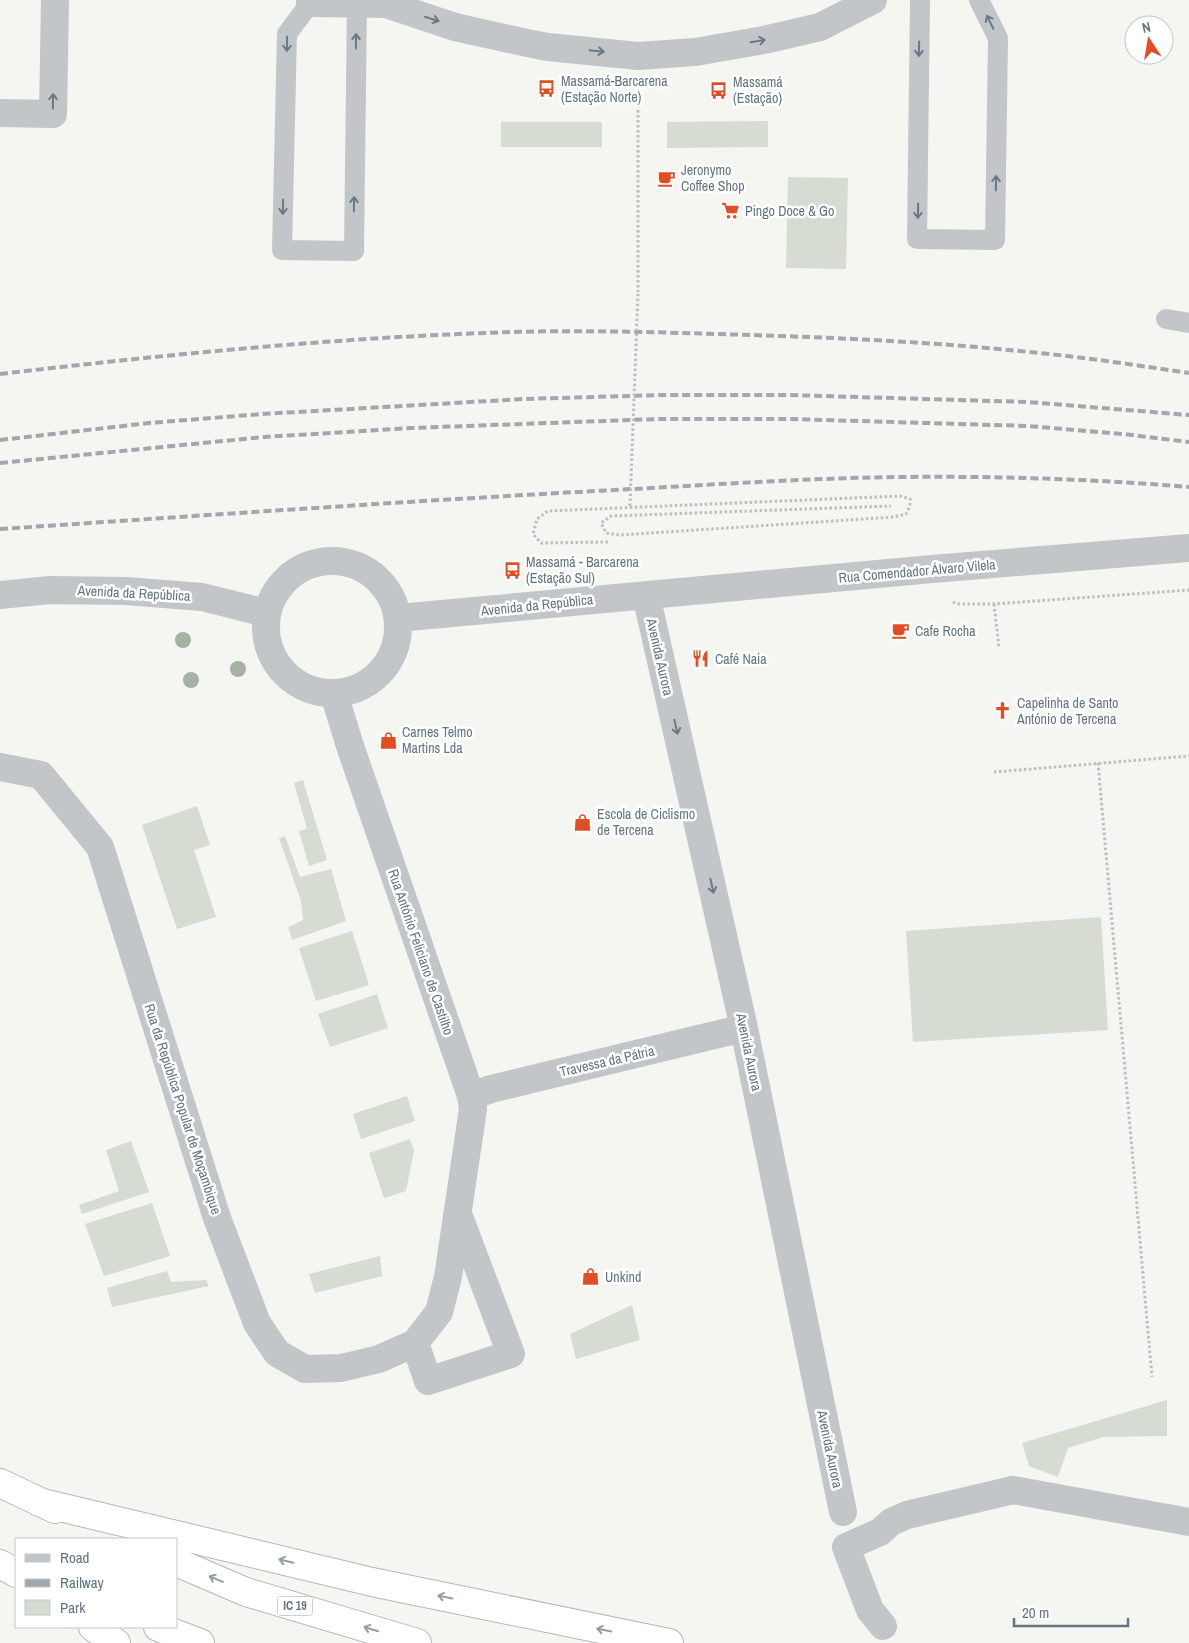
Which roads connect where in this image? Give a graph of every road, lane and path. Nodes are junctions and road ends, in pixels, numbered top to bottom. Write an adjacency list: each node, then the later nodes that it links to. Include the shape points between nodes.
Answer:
1 (55, 0): 9 (street, one-way to 1, via 53,114)
2 (873, 0): 6 (street, one-way to 2, via 455,27 527,43 638,56 695,52 820,27)
3 (920, 0): 4 (lane, one-way to 4, via 917,239 995,240 998,38)
4 (979, 0)
5 (310, 2): 7 (street); 7 (lane, one-way to 7, via 287,34 282,250 354,251)
6 (390, 2): 7 (street)
7 (357, 3)
8 (638, 95): 12 (path, bridge, via 638,292)
9 (0, 113)
10 (1166, 319): 11 (lane)
11 (1189, 323)
12 (630, 506): 13 (path, via 900,496 910,499 906,514 894,517 620,535 606,533 601,523 612,516); 14 (path, via 548,511 537,520 533,534 541,543)
13 (890, 506)
14 (608, 542)
15 (1189, 548): 16 (street, Rua Comendador Álvaro Vilela)
16 (932, 569): 19 (street, Rua Comendador Álvaro Vilela); 20 (path, via 938,590 947,599 957,604)
17 (1189, 590): 20 (path)
18 (0, 595): 21 (street, Avenida da República, via 50,590 202,597)
19 (646, 595): 22 (street, Avenida da República); 29 (street, Avenida Aurora, one-way to 29)
20 (994, 604): 23 (path)
21 (266, 613): 22 (street, via 273,594 287,578 304,566 324,561 345,562 364,569 392,598); 24 (street, via 265,633 270,653 281,670 295,683 314,691)
22 (398, 618): 24 (street, via 398,640 389,661 375,678 356,689)
23 (999, 648)
24 (334, 694): 30 (street, Rua António Feliciano de Castilho)
25 (1189, 756): 26 (path)
26 (1098, 763): 28 (path); 33 (path)
27 (0, 767): 32 (street, Rua da República Popular de Moçambique, via 41,775 100,847 217,1218 258,1323 277,1353 305,1369 342,1368 379,1359)
28 (994, 772)
29 (744, 1028): 30 (street, Travessa da Pátria); 36 (street, Avenida Aurora)
30 (471, 1096): 31 (street, Rua António Feliciano de Castilho, via 473,1108)
31 (458, 1214): 32 (street, Rua António Feliciano de Castilho, via 439,1312); 32 (street, via 511,1354 428,1381)
32 (415, 1343)
33 (1152, 1377)
34 (0, 1483): 35 (highway)
35 (39, 1502): 38 (highway); 46 (highway, one-way to 35, via 372,1582)
36 (843, 1512)
37 (1189, 1522): 40 (street, via 1013,1490 907,1515 891,1522 880,1532 846,1547 870,1610)
38 (123, 1538)
39 (178, 1563): 45 (highway, IC 19, one-way to 39, via 246,1592)
40 (883, 1626)
41 (94, 1628): 43 (highway)
42 (161, 1628): 44 (highway)
43 (116, 1643)
44 (200, 1643)
45 (417, 1643)
46 (669, 1643)

